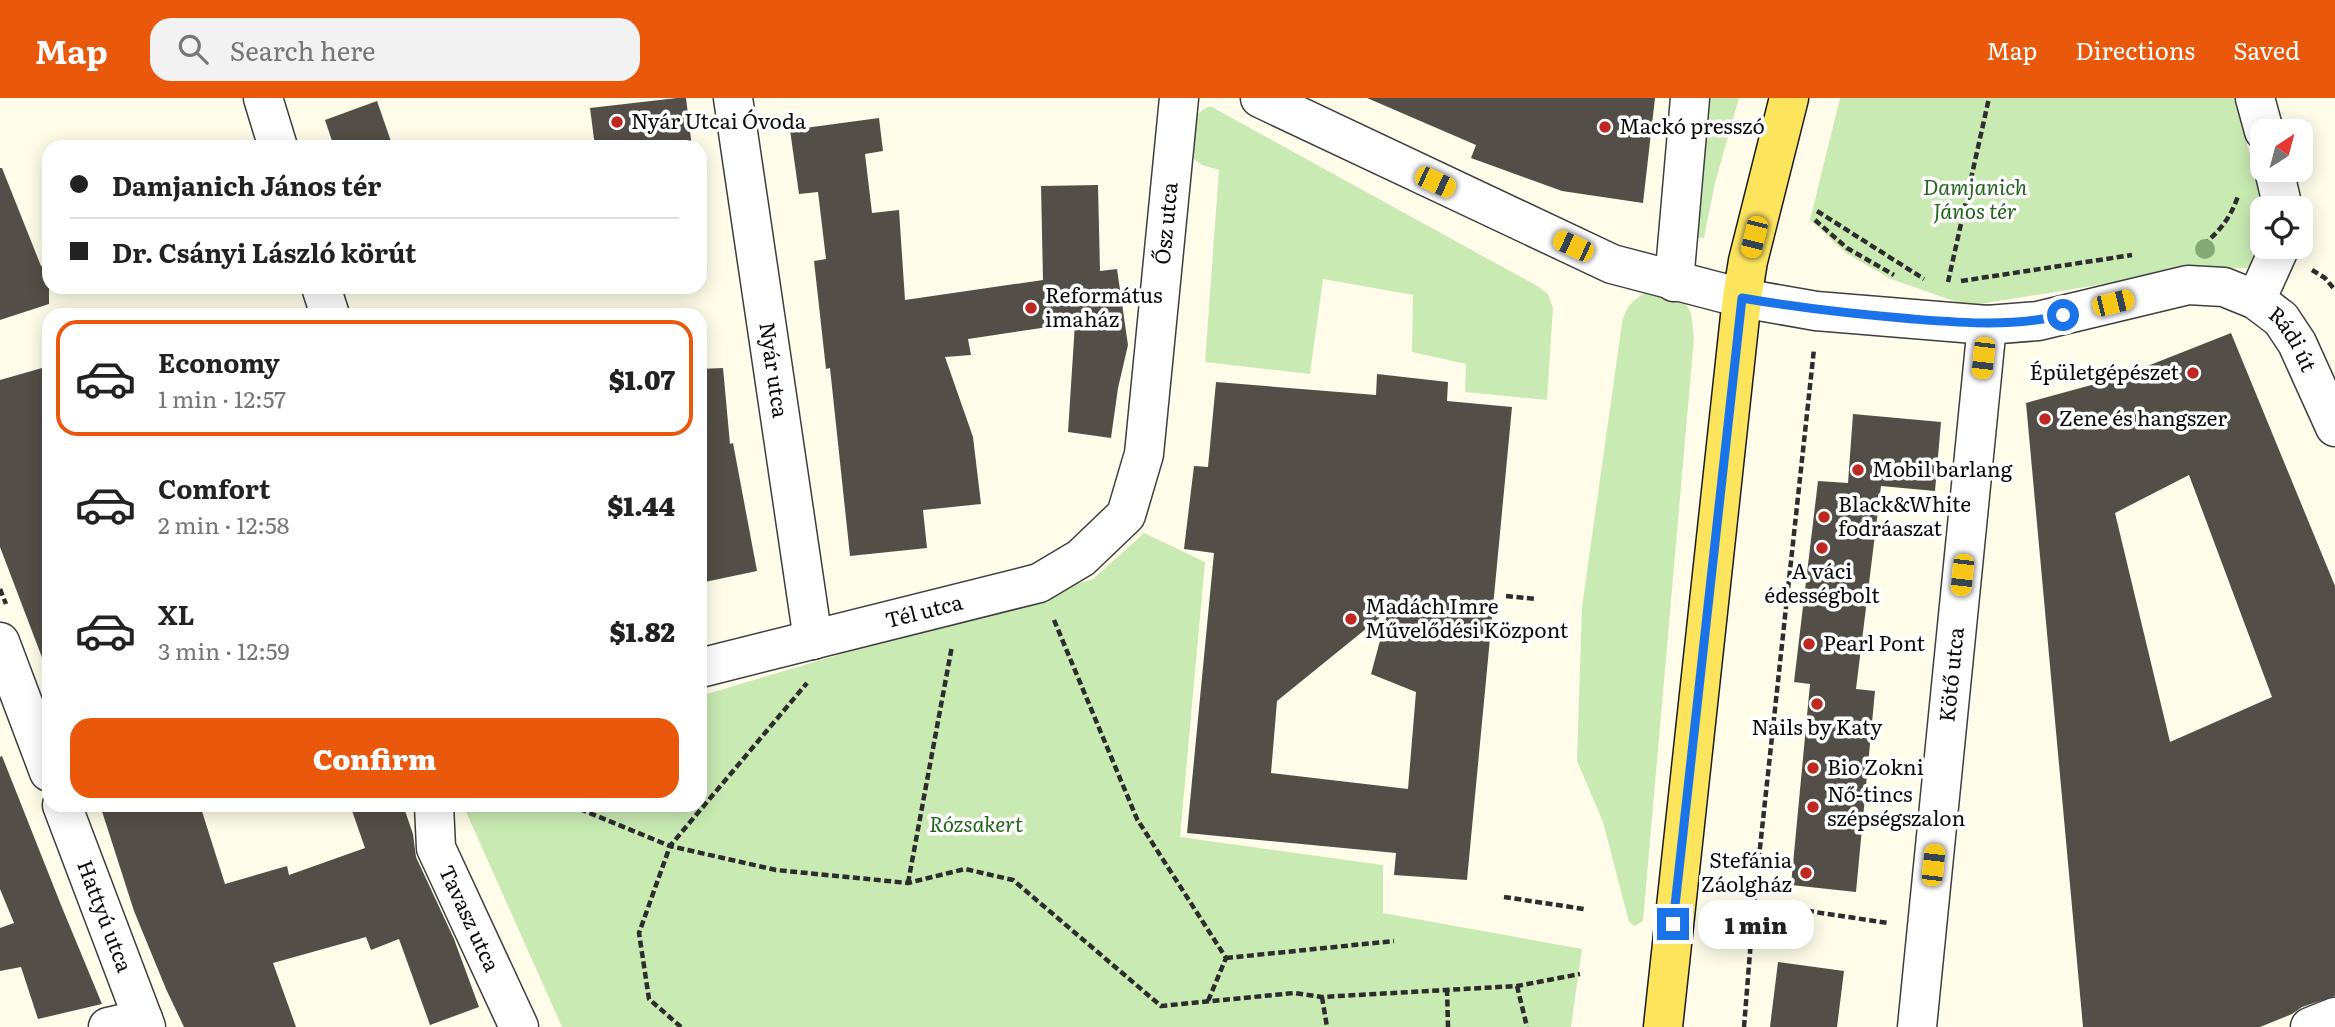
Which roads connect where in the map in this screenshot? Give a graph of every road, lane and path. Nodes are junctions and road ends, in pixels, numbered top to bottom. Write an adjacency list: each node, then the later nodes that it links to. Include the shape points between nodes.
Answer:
1 (263, 98): 10 (street)
2 (733, 98): 36 (street, Nyár utca)
3 (1179, 98): 31 (street, Ősz utca, via 1144,454)
4 (1260, 98): 22 (street, via 1612,264)
5 (1690, 98): 22 (street)
6 (1789, 98): 26 (main road)
7 (1989, 98): 23 (path)
8 (2255, 98): 9 (street)
9 (2261, 119)
10 (276, 140)
11 (2255, 182): 16 (path, via 2221,229 2204,245)
12 (2261, 182): 13 (street)
13 (2273, 196)
14 (1817, 211): 21 (path, via 1932,285)
15 (1815, 220): 20 (path, via 1847,248)
16 (2191, 247)
17 (2139, 254): 23 (path)
18 (2275, 259): 27 (street)
19 (2293, 259): 25 (path, via 2325,278)
20 (1900, 277)
21 (1911, 279)
22 (1674, 282): 26 (street)
23 (1947, 283): 24 (path)
24 (1940, 284)
25 (2335, 290)
26 (1742, 298): 28 (street); 65 (main road)
27 (2256, 300): 29 (street, via 2224,287 2188,285 2038,321); 30 (street, Rádi út, via 2281,319 2297,343)
28 (1816, 311): 29 (street); 48 (path)
29 (1987, 325): 50 (street, Kötő utca)
30 (2335, 427)
31 (1126, 515): 32 (street, Tél utca, via 1081,558)
32 (1039, 583): 35 (street, Tél utca); 52 (path, via 1137,819)
33 (1506, 596): 34 (path)
34 (1537, 599)
35 (959, 604): 36 (street, Tél utca); 46 (path)
36 (813, 640): 38 (street, Tél utca); 40 (path, via 807,684)
37 (0, 642): 39 (street)
38 (707, 666)
39 (42, 753)
40 (707, 802)
41 (64, 812): 59 (street, Hattyú utca)
42 (433, 812): 60 (street, Tavasz utca, via 436,848)
43 (587, 812): 45 (path)
44 (699, 812): 45 (path)
45 (670, 846): 46 (path, via 776,870); 61 (path, via 639,933 649,999)
46 (908, 883): 57 (path, via 965,869 1013,880 1161,1006)
47 (1504, 897): 49 (path)
48 (1754, 903): 50 (path); 66 (path)
49 (1584, 908)
50 (1927, 929): 67 (street, Kötő utca)
51 (1394, 941): 52 (path)
52 (1226, 958): 57 (path)
53 (1580, 975): 54 (path)
54 (1517, 986): 55 (path); 64 (path)
55 (1447, 989): 56 (path); 63 (path)
56 (1322, 998): 57 (path, via 1294,993); 62 (path)
57 (1208, 1001)
58 (2335, 1017): 68 (street)
59 (132, 1025)
60 (519, 1027)
61 (681, 1027)
62 (1327, 1027)
63 (1448, 1027)
64 (1527, 1027)
65 (1663, 1027)
66 (1744, 1027)
67 (1917, 1027)
68 (2310, 1027)

